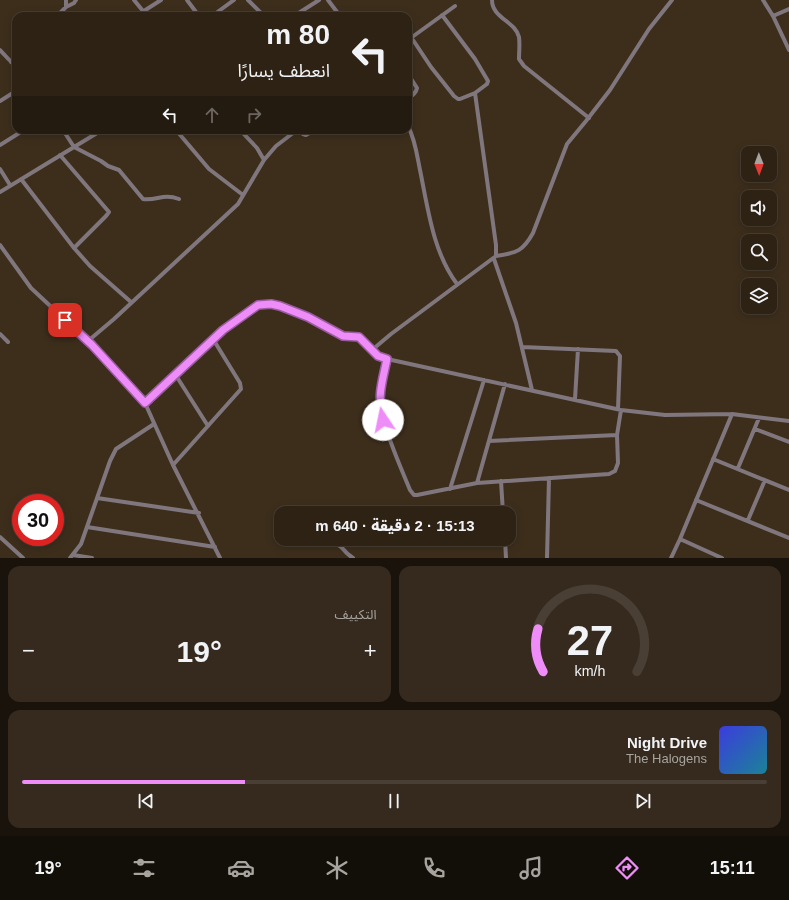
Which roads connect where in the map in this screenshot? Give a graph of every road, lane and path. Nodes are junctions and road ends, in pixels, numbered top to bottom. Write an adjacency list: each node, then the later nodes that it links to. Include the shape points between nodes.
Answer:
1 (66, 0): 14 (street)
2 (76, 0): 14 (street)
3 (134, 0): 17 (street)
4 (161, 0): 17 (street)
5 (187, 0): 18 (street)
6 (234, 0): 19 (street)
7 (248, 0): 20 (street)
8 (319, 0): 21 (street)
9 (328, 0): 22 (street)
10 (492, 0): 35 (street, via 495,11 515,29 519,37 520,62)
11 (672, 0): 35 (street, via 649,29)
12 (763, 0): 24 (street)
13 (455, 6): 23 (street)
14 (66, 7): 16 (street)
15 (789, 9): 24 (street)
16 (61, 12)
17 (143, 12)
18 (196, 12)
19 (218, 12)
20 (260, 12)
21 (300, 12)
22 (337, 12)
23 (442, 15): 25 (street); 31 (street, via 486,76 487,84)
24 (773, 16): 28 (street)
25 (412, 37)
26 (412, 41): 31 (street, via 454,96 460,99)
27 (0, 50): 29 (street)
28 (789, 50)
29 (11, 62)
30 (412, 80): 33 (street, via 417,88)
31 (476, 93): 55 (street, via 496,245)
32 (12, 94): 34 (street)
33 (412, 96)
34 (0, 101)
35 (589, 118): 55 (street, via 567,144 534,233 526,246 512,254)
36 (412, 133): 56 (street, via 434,233 442,258)
37 (18, 134): 43 (street)
38 (66, 134): 44 (street)
39 (95, 134): 44 (street)
40 (179, 134): 51 (street, via 209,169)
41 (244, 134): 46 (street)
42 (293, 134): 46 (street, via 276,146)
43 (0, 145)
44 (74, 147): 45 (street); 52 (street, via 119,170 143,200 166,196)
45 (60, 155): 48 (street); 54 (street, via 109,212)
46 (264, 160): 51 (street)
47 (0, 169): 49 (street)
48 (21, 179): 49 (street); 54 (street)
49 (10, 185): 50 (street)
50 (0, 192)
51 (243, 195): 57 (street, via 238,204)
52 (178, 199)
53 (0, 245): 60 (street, via 31,288)
54 (74, 248): 57 (street, via 90,266)
55 (495, 258): 56 (street); 62 (street)
56 (457, 284): 64 (street)
57 (131, 302): 60 (street)
58 (0, 334): 61 (street)
59 (213, 339): 64 (street, via 252,308 271,304 292,310 343,336 359,337); 66 (street); 77 (street, via 240,383 241,389)
60 (88, 341): 71 (street)
61 (8, 342)
62 (522, 347): 63 (street); 69 (street)
63 (578, 349): 70 (street); 72 (street, via 616,351 619,354)
64 (372, 350): 65 (street, via 378,356)
65 (387, 359): 67 (street); 89 (street, via 380,406 410,490 417,496)
66 (175, 374): 71 (street); 77 (street)
67 (484, 380): 68 (street); 89 (street)
68 (505, 384): 69 (street); 80 (street)
69 (532, 390): 70 (street)
70 (575, 399): 72 (street)
71 (145, 403): 76 (street)
72 (619, 409): 73 (street, via 665,414); 79 (street)
73 (732, 414): 74 (street); 82 (street)
74 (759, 418): 75 (street); 78 (street)
75 (789, 421)
76 (154, 424): 83 (street); 91 (street, via 116,449)
77 (208, 426): 83 (street)
78 (755, 429): 81 (street); 84 (street)
79 (617, 435): 80 (street); 85 (street, via 618,463 615,471 609,474)
80 (489, 441): 88 (street)
81 (789, 442)
82 (713, 460): 84 (street); 92 (street)
83 (173, 465): 94 (street)
84 (738, 468): 86 (street)
85 (549, 478): 87 (street); 109 (street)
86 (765, 480): 90 (street); 95 (street)
87 (501, 481): 88 (street); 93 (street)
88 (478, 483): 89 (street)
89 (450, 489)
90 (789, 490)
91 (97, 498): 94 (street); 96 (street)
92 (696, 500): 95 (street); 99 (street)
93 (503, 506)
94 (199, 513): 102 (street)
95 (748, 520): 98 (street)
96 (87, 527): 102 (street); 103 (street, via 81,544)
97 (0, 537): 104 (street)
98 (789, 538)
99 (680, 539): 110 (street); 111 (street)
100 (341, 546): 107 (street)
101 (505, 546): 108 (street)
102 (215, 547): 106 (street)
103 (72, 556): 105 (street)
104 (23, 558)
105 (92, 558)
106 (220, 558)
107 (353, 558)
108 (506, 558)
109 (547, 558)
110 (671, 558)
111 (722, 558)

